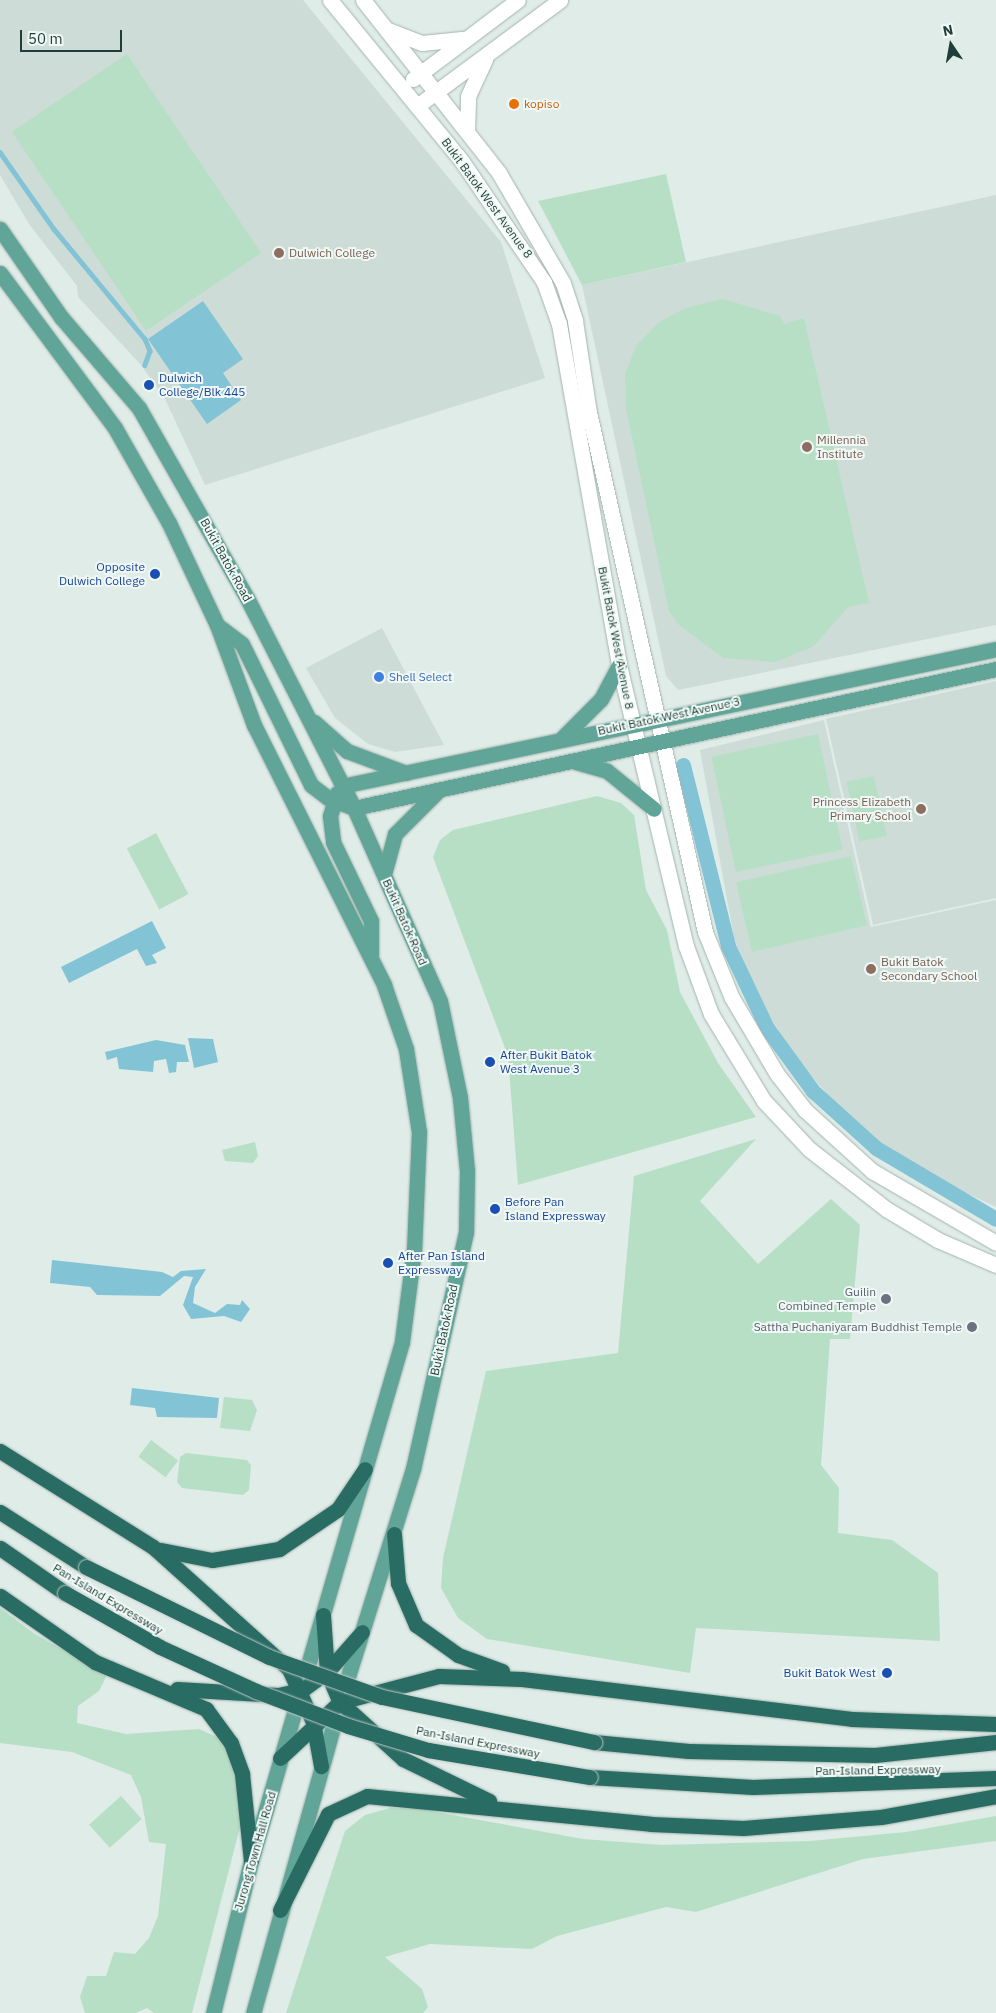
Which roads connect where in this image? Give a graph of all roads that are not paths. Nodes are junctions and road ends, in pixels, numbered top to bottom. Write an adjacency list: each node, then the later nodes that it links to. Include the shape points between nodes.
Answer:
1 (330, 0): 9 (street, Bukit Batok West Avenue 8)
2 (363, 0): 5 (street, Bukit Batok West Avenue 8)
3 (518, 0): 6 (street)
4 (560, 0): 7 (street)
5 (385, 29): 6 (street, via 412,41 435,44); 8 (street, Bukit Batok West Avenue 8)
6 (473, 34): 8 (street)
7 (500, 44): 10 (street); 12 (street, via 472,82)
8 (420, 74): 9 (street); 10 (street, Bukit Batok West Avenue 8)
9 (403, 87): 11 (street, Bukit Batok West Avenue 8)
10 (436, 92): 11 (street); 12 (street, Bukit Batok West Avenue 8)
11 (417, 106): 17 (street, Bukit Batok West Avenue 8, via 502,215 544,282 559,324)
12 (468, 131): 20 (street, Bukit Batok West Avenue 8, via 499,173 544,248 563,283 576,321 589,412)
13 (0, 229): 19 (main road, Bukit Batok Road, via 61,317 139,408 247,598)
14 (0, 273): 15 (main road, via 115,428 169,523)
15 (217, 624): 29 (main road, via 242,644 311,785); 33 (main road, via 254,725)
16 (996, 650): 20 (main road, Bukit Batok West Avenue 3)
17 (619, 665): 21 (street, Bukit Batok West Avenue 8); 22 (main road, via 601,699)
18 (996, 669): 23 (main road, Bukit Batok West Avenue 3)
19 (306, 714): 26 (main road, via 348,751); 27 (main road, Bukit Batok Road)
20 (656, 718): 21 (main road, Bukit Batok West Avenue 3); 23 (street, Bukit Batok West Avenue 8)
21 (634, 723): 22 (main road, Bukit Batok West Avenue 3); 24 (street, Bukit Batok West Avenue 8)
22 (562, 738): 26 (main road, Bukit Batok West Avenue 3)
23 (662, 742): 24 (main road, Bukit Batok West Avenue 3); 34 (street, Bukit Batok West Avenue 8, via 705,932 732,998 777,1074 805,1110 872,1171)
24 (640, 747): 25 (main road, Bukit Batok West Avenue 3); 31 (street, Bukit Batok West Avenue 8)
25 (575, 761): 28 (main road, Bukit Batok West Avenue 3); 31 (main road, via 607,771)
26 (406, 774): 27 (main road, Bukit Batok West Avenue 3)
27 (342, 786): 29 (main road); 30 (main road, Bukit Batok Road)
28 (444, 788): 30 (main road, Bukit Batok West Avenue 3); 32 (main road, via 426,799 395,834)
29 (333, 801): 30 (main road); 33 (main road, via 333,842 371,921)
30 (354, 808): 32 (main road, Bukit Batok Road)
31 (654, 810): 35 (street, Bukit Batok West Avenue 8, via 696,982 728,1042 764,1101 809,1149)
32 (384, 874): 41 (main road, Bukit Batok Road, via 440,1001 460,1098 468,1171 466,1232 413,1469)
33 (371, 954): 39 (main road, via 406,1049 419,1132 419,1181 402,1342)
34 (901, 1189): 35 (street); 36 (street, Bukit Batok West Avenue 8)
35 (886, 1209): 37 (street, Bukit Batok West Avenue 8, via 938,1240)
36 (996, 1243)
37 (996, 1265)
38 (0, 1451): 42 (highway)
39 (365, 1469): 42 (highway, via 338,1509 279,1550 212,1560); 45 (main road)
40 (0, 1512): 54 (highway, Pan-Island Expressway, bridge, via 86,1567 269,1657 382,1697 594,1742 689,1751 875,1755)
41 (394, 1534): 46 (main road, Bukit Batok Road); 48 (highway, via 398,1583 416,1625 458,1655)
42 (153, 1547): 50 (highway, via 289,1669)
43 (0, 1548): 57 (highway, Pan-Island Expressway, bridge, via 65,1593 160,1647 256,1692 348,1726 428,1750 590,1777 753,1787)
44 (0, 1596): 49 (highway, via 95,1662)
45 (323, 1615): 47 (highway); 50 (main road)
46 (362, 1632): 47 (highway); 51 (main road, Bukit Batok Road)
47 (327, 1672): 50 (highway); 51 (highway)
48 (522, 1678): 51 (highway, via 439,1676); 53 (highway, via 852,1720)
49 (158, 1687): 50 (highway, via 278,1695); 60 (highway, via 206,1709 231,1743 242,1774)
50 (302, 1690): 52 (highway); 55 (main road, Jurong Town Hall Road)
51 (340, 1702): 52 (highway); 56 (main road); 59 (highway, via 384,1745 419,1770)
52 (313, 1722): 55 (highway); 56 (highway)
53 (996, 1724)
54 (996, 1742)
55 (280, 1758): 60 (main road, Jurong Town Hall Road)
56 (321, 1766): 61 (main road)
57 (996, 1778)
58 (996, 1796): 59 (highway, via 880,1817 743,1828 651,1824)
59 (509, 1809): 61 (highway, via 404,1796 351,1800 328,1814 316,1831)
60 (251, 1861): 62 (main road, Jurong Town Hall Road)
61 (280, 1910): 63 (main road)
62 (213, 2013)
63 (252, 2013)

